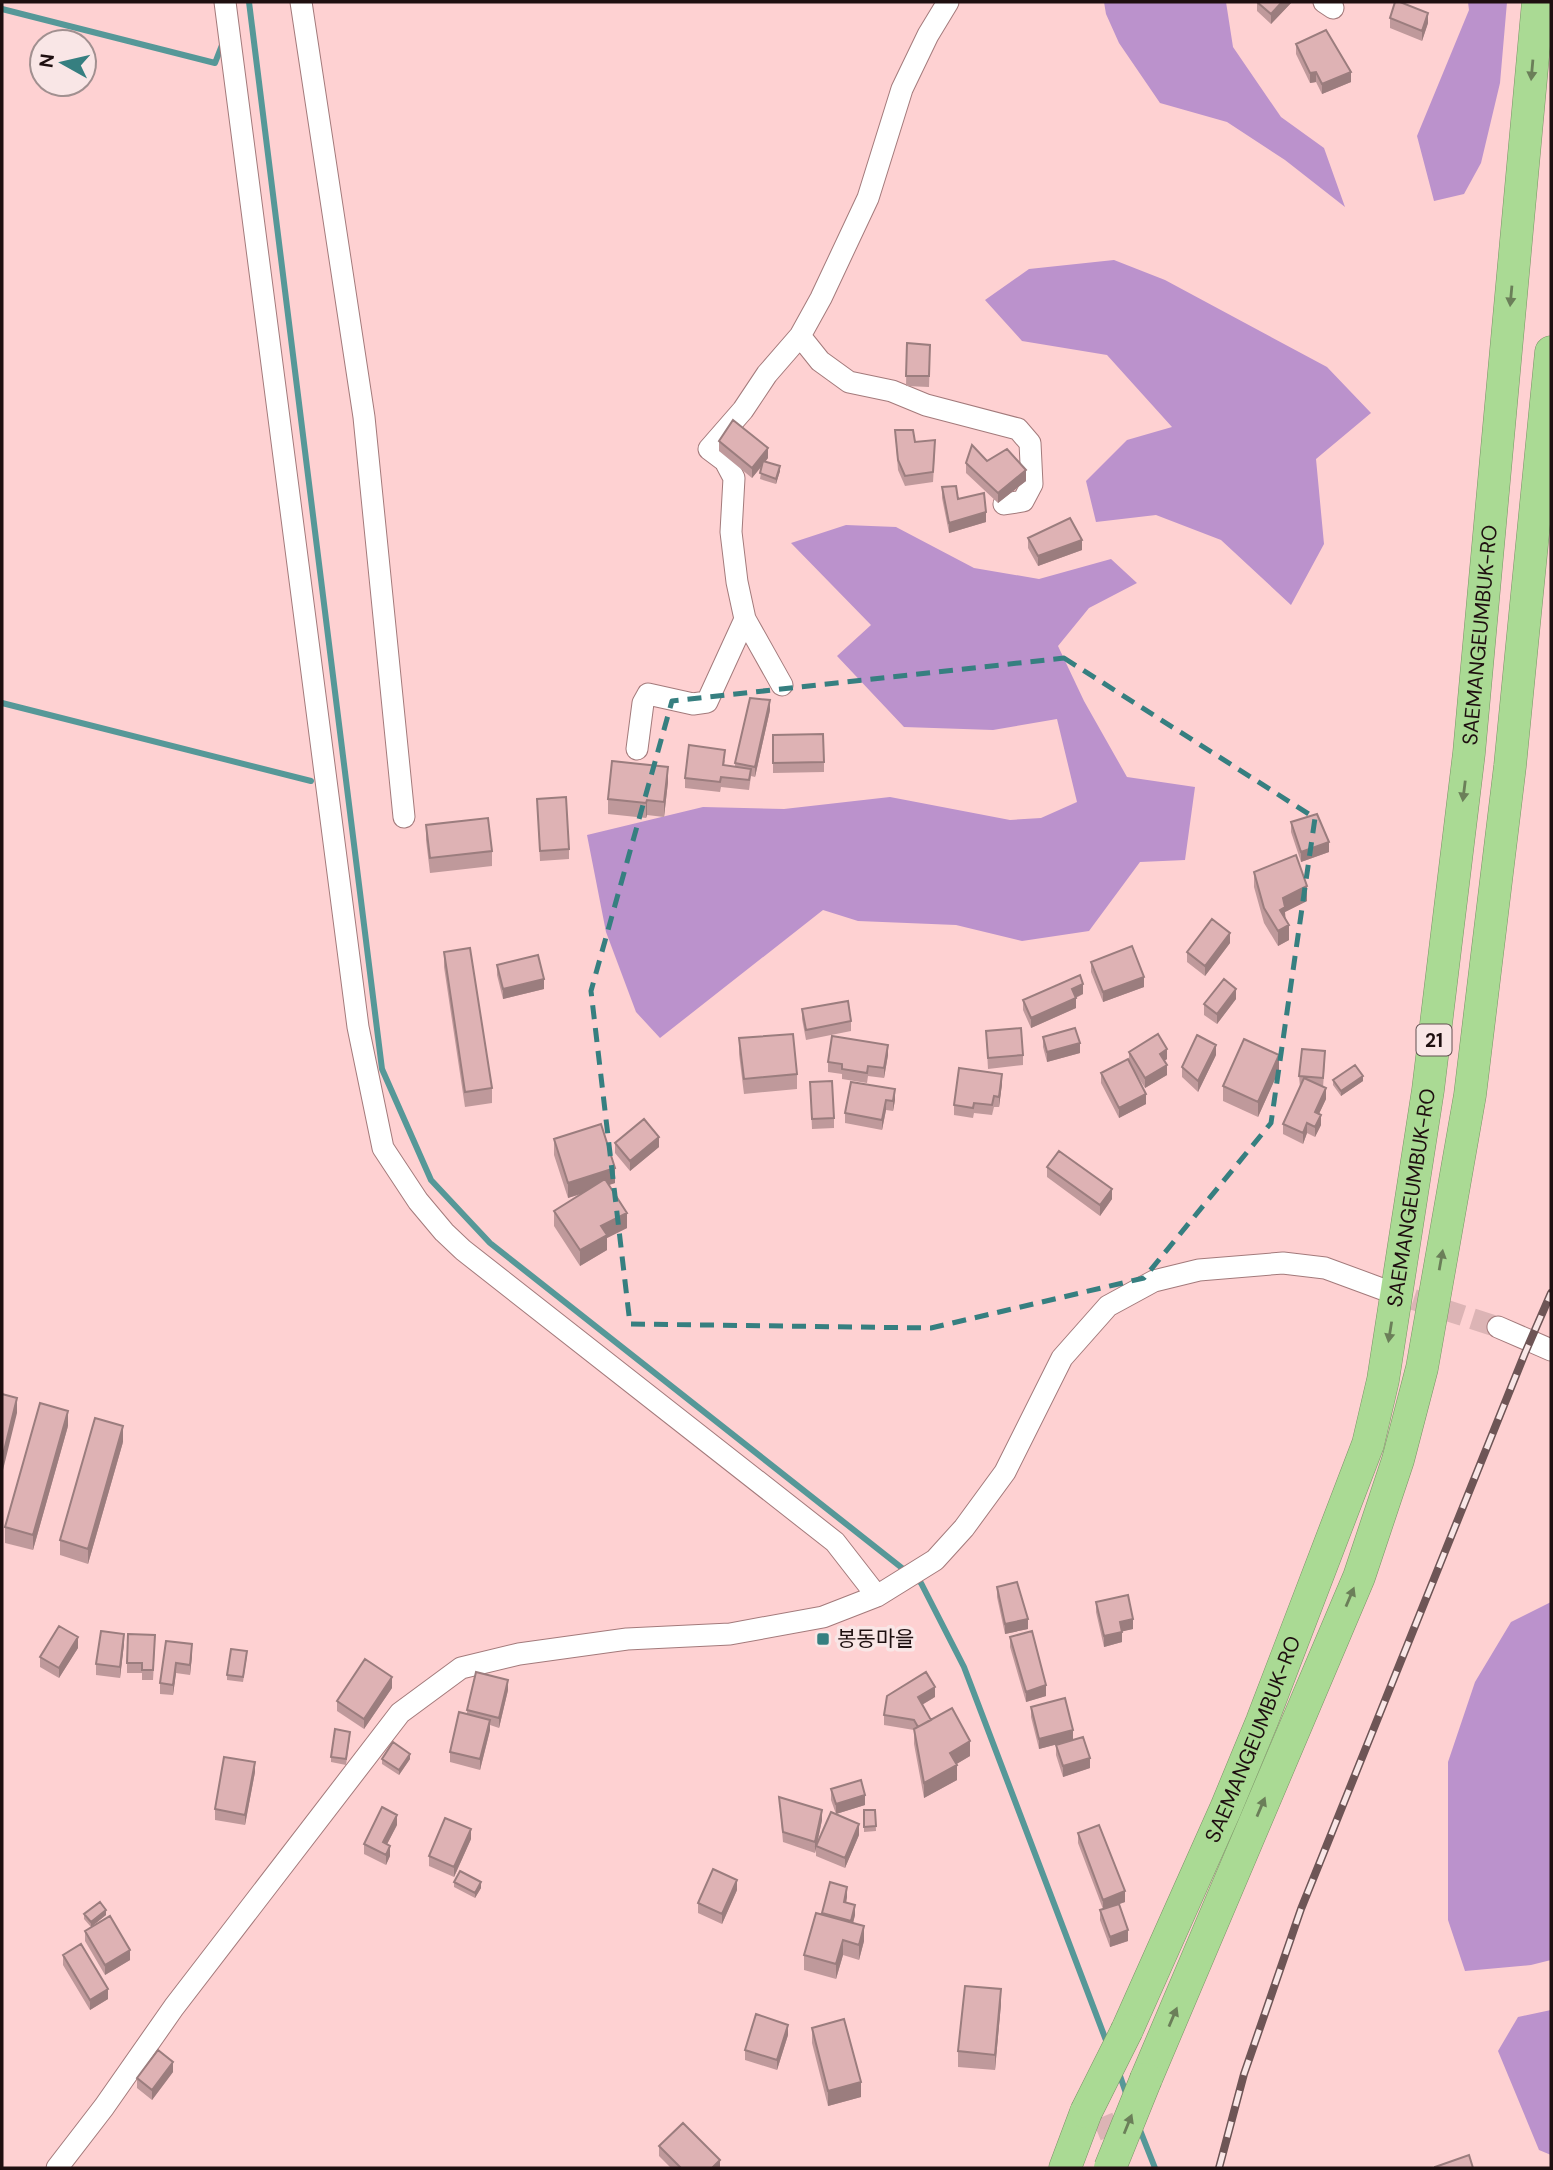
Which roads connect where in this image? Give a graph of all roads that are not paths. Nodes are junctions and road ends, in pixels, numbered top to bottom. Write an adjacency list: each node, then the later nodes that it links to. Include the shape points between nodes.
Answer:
1 (225, 2): 15 (street, via 358,1027 383,1147 418,1201 463,1250 835,1542)
2 (301, 2): 11 (street, via 364,417)
3 (948, 2): 5 (street, via 902,89 868,198)
4 (1538, 2): 17 (highway, SAEMANGEUMBUK-RO / 21, one-way to 17, bridge, via 1469,753 1428,1090 1383,1380 1368,1444 1262,1721)
5 (800, 336): 7 (street, via 820,361 849,382 1018,429 1030,443 1032,484 1023,501); 8 (street, via 709,449 725,461 734,478 731,532)
6 (1551, 352): 18 (highway, SAEMANGEUMBUK-RO / 21, one-way to 6, bridge, via 1359,1577 1398,1460 1422,1368 1470,1096 1510,766)
7 (1004, 504)
8 (745, 619): 9 (street); 10 (street, via 708,702 693,704 648,694)
9 (782, 685)
10 (637, 750)
11 (404, 817)
12 (1382, 1289): 15 (street, via 1325,1268 1283,1263 1199,1270 1154,1280 1108,1306 1062,1358 1005,1472 964,1528 935,1560)
13 (1498, 1327): 14 (street)
14 (1551, 1350)
15 (877, 1596): 16 (street, via 822,1617 730,1634 627,1639 519,1654 461,1668 400,1713)
16 (57, 2168)
17 (1065, 2168)
18 (1110, 2168)

